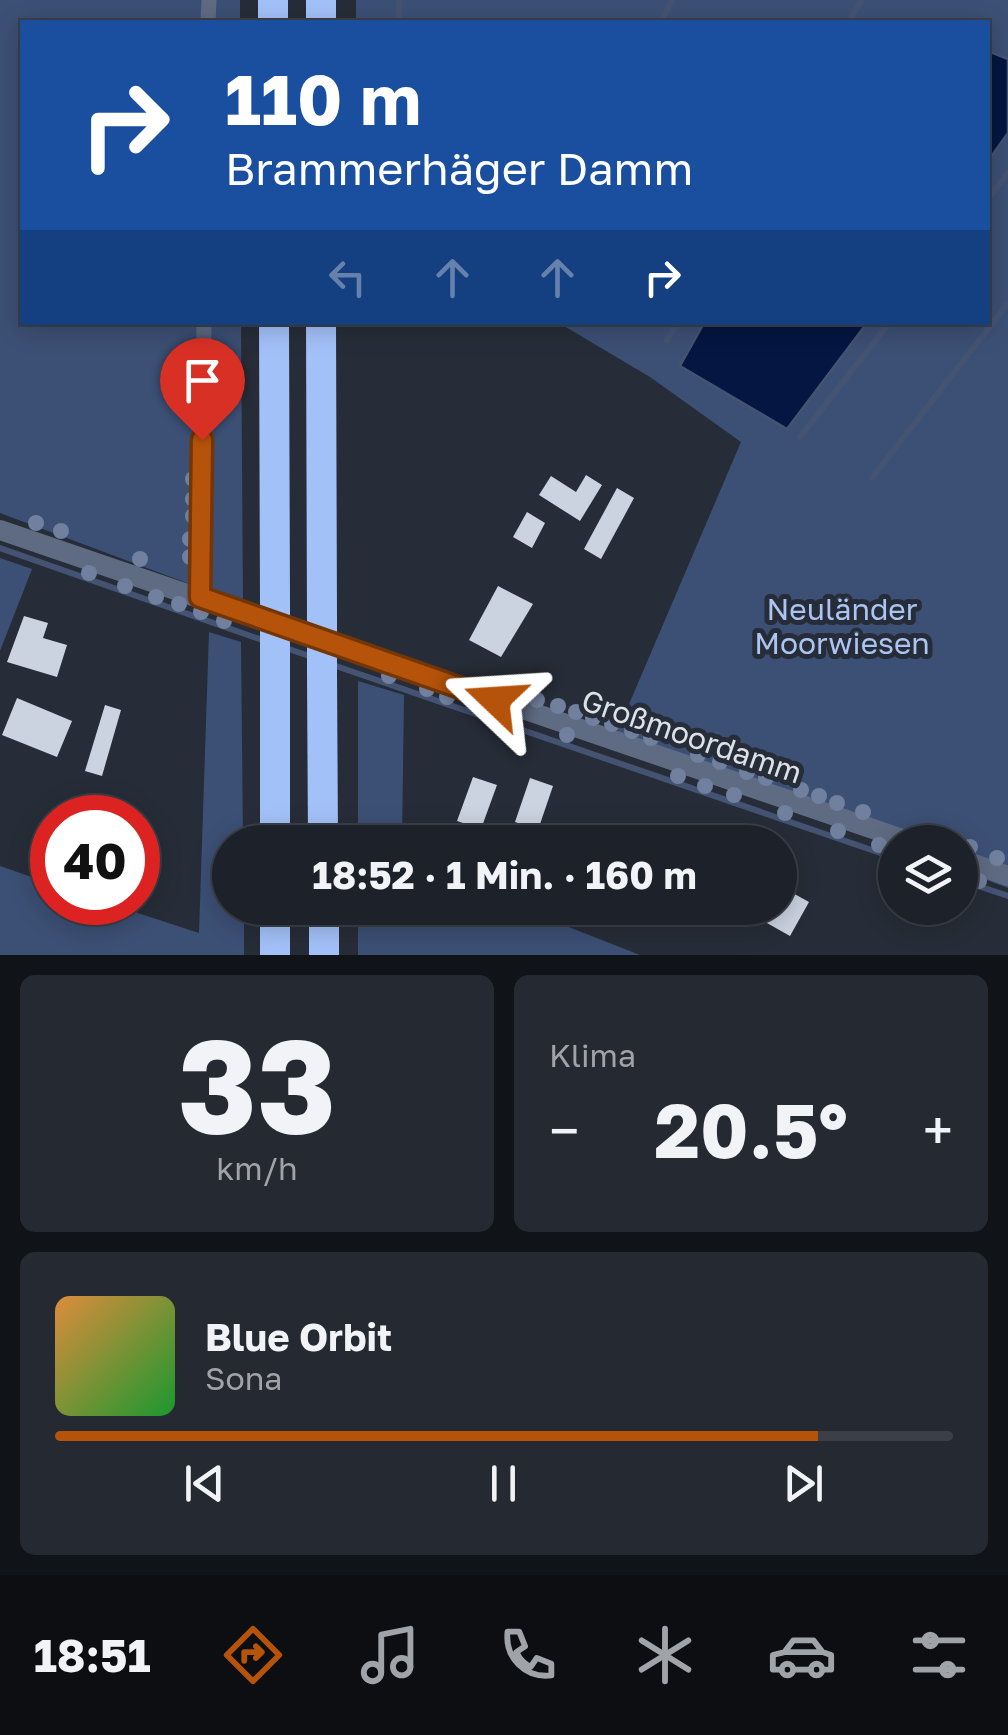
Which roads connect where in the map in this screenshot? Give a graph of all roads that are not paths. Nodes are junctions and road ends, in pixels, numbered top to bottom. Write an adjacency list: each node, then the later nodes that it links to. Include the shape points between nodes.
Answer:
1 (204, 325): 5 (street)
2 (274, 325): 6 (highway, bridge)
3 (321, 325): 7 (highway, bridge)
4 (0, 530): 5 (street, Großmoordamm)
5 (200, 597): 8 (street, Großmoordamm)
6 (275, 825)
7 (323, 825)
8 (878, 831)
9 (978, 865): 10 (street)
10 (1008, 876)
11 (275, 925): 13 (highway)
12 (324, 925): 14 (highway)
13 (275, 955)
14 (324, 955)

